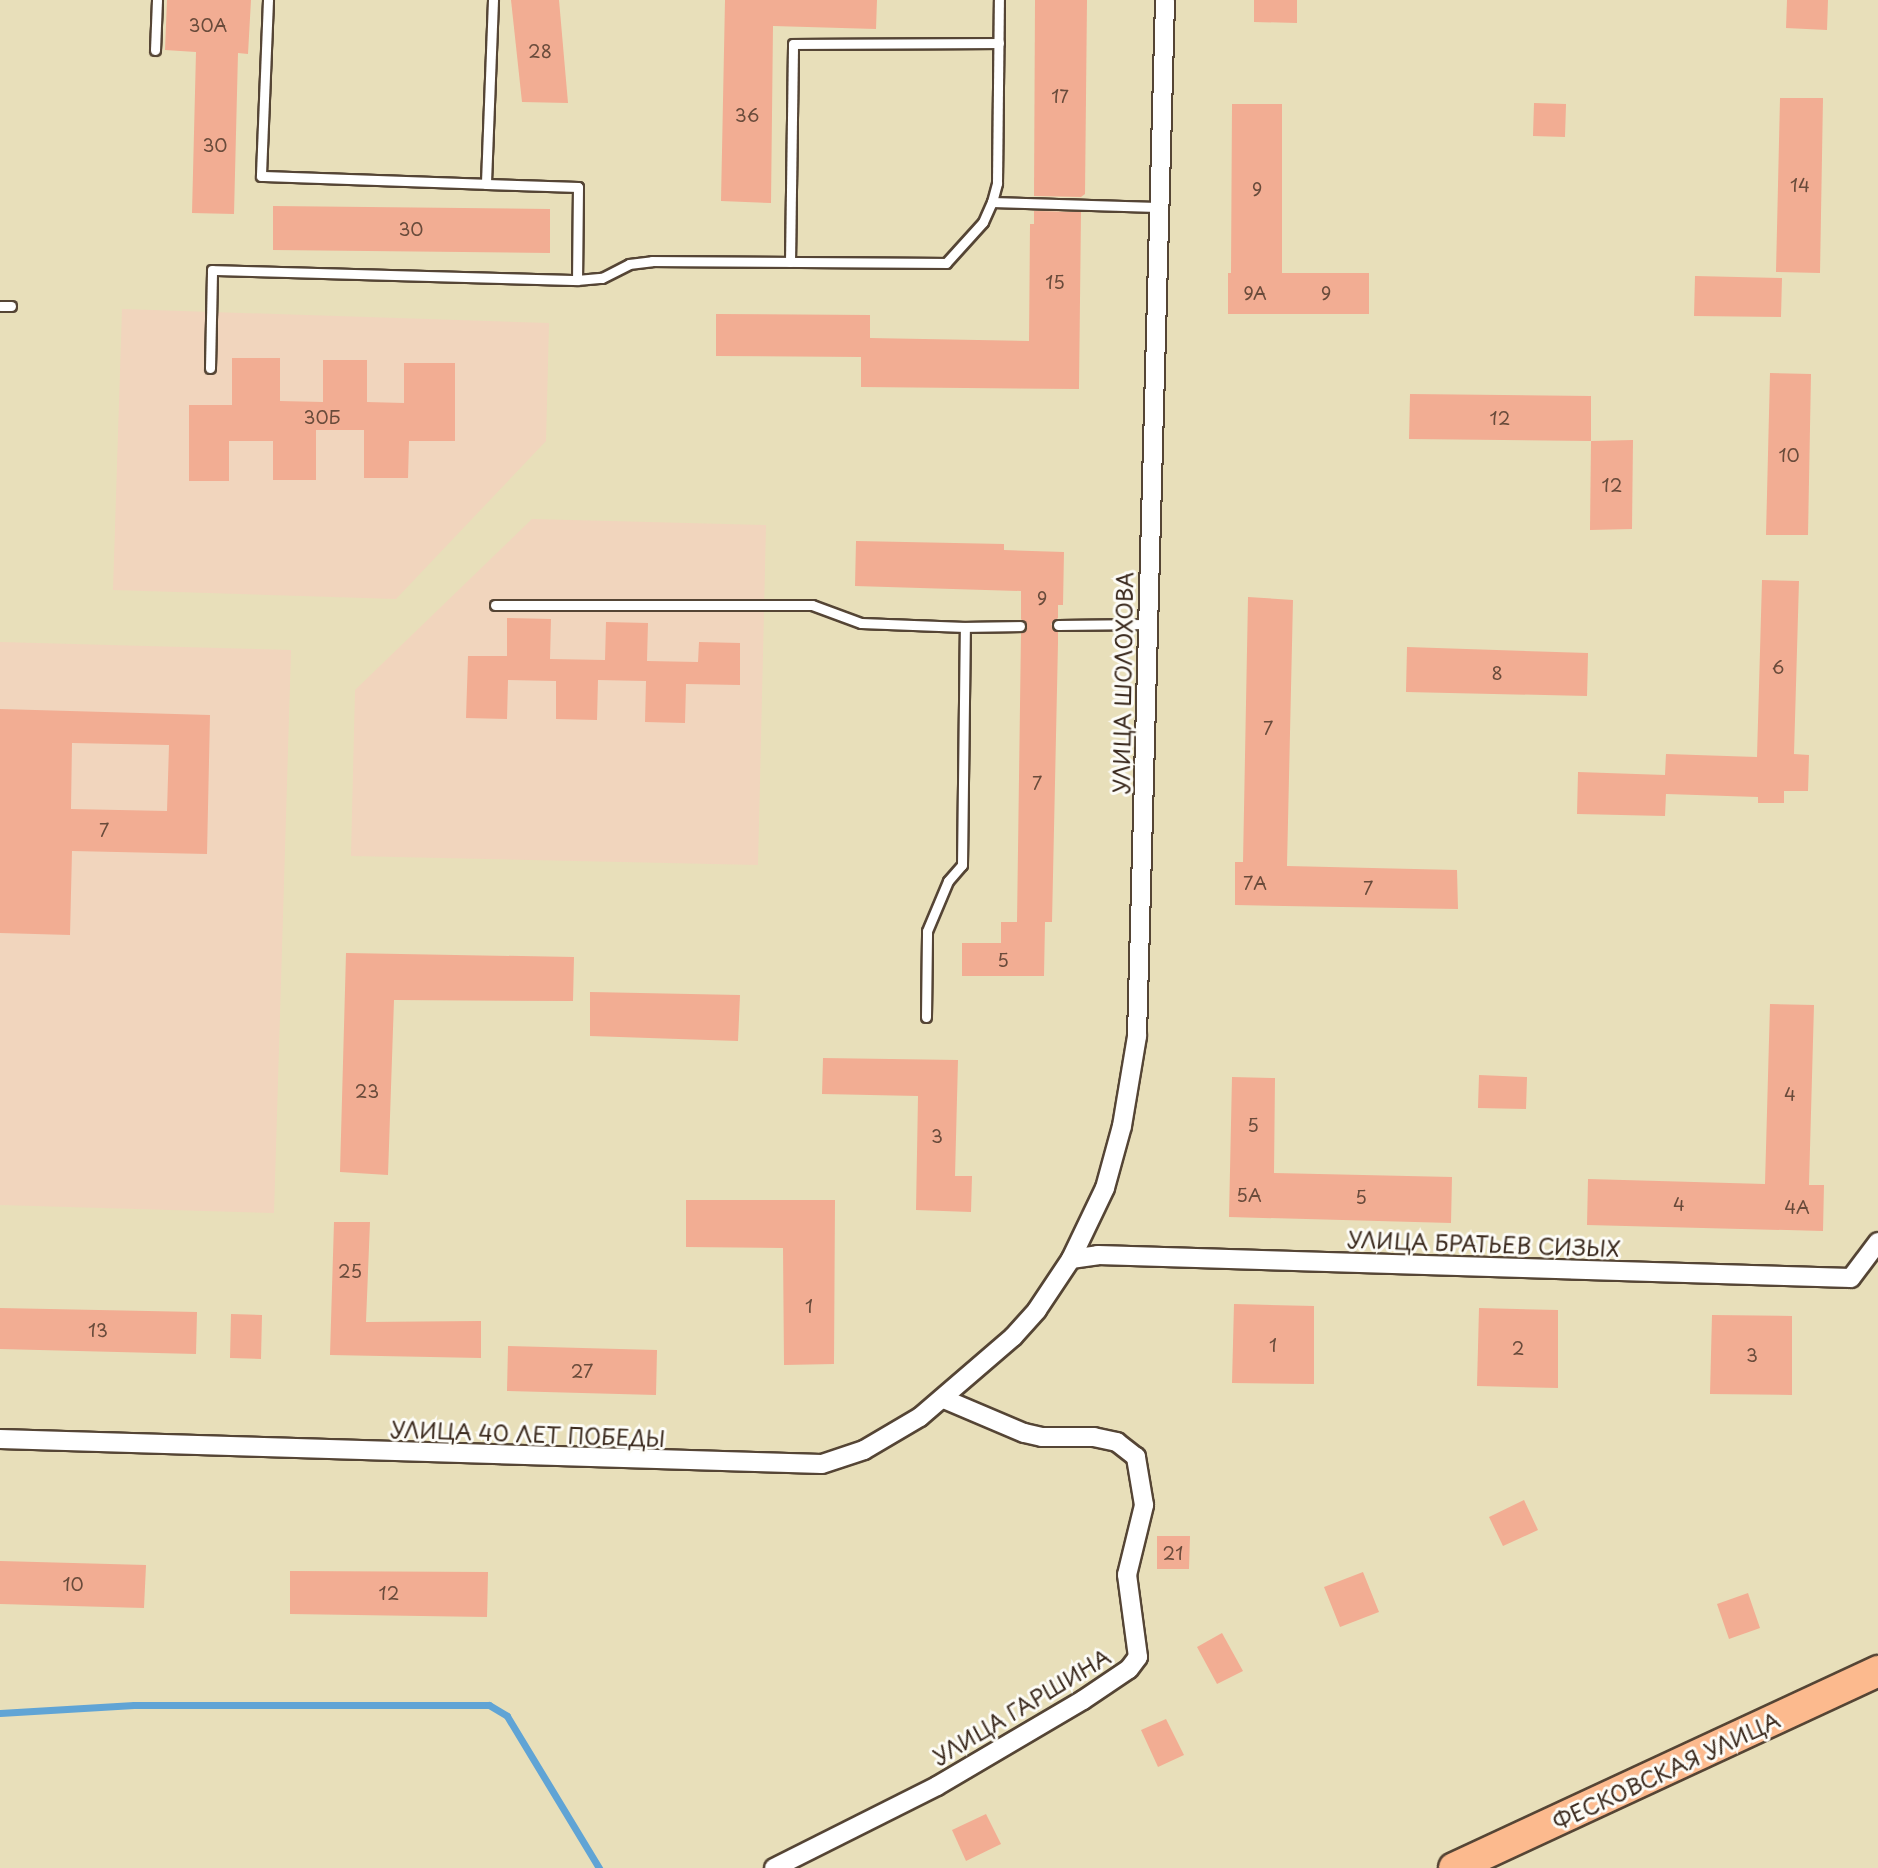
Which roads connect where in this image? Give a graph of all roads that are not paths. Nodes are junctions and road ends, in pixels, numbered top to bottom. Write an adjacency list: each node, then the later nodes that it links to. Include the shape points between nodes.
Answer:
1 (157, 0): 7 (lane)
2 (268, 0): 8 (lane, via 261,176)
3 (493, 0): 8 (lane)
4 (999, 0): 6 (lane)
5 (1165, 0): 10 (street, УЛИЦА ШОЛОХОВА)
6 (999, 43): 9 (lane, via 997,183); 11 (lane, via 793,44)
7 (155, 50)
8 (486, 184): 12 (lane, via 578,187)
9 (992, 202): 10 (lane); 11 (lane, via 983,222 946,263)
10 (1157, 207): 15 (street, УЛИЦА ШОЛОХОВА)
11 (790, 262): 12 (lane, via 641,262 602,278)
12 (577, 280): 13 (lane, via 212,270)
13 (210, 368)
14 (495, 605): 18 (lane, via 812,605 861,623)
15 (1147, 624): 16 (lane); 21 (street, УЛИЦА ШОЛОХОВА, via 1133,1065 1114,1161)
16 (1058, 625)
17 (1020, 626): 18 (lane)
18 (965, 627): 19 (lane, via 962,865 948,881 927,931)
19 (926, 1017)
20 (1878, 1242): 21 (street, УЛИЦА БРАТЬЕВ СИЗЫХ, via 1851,1278 1112,1255)
21 (1071, 1259): 22 (street, УЛИЦА ШОЛОХОВА)
22 (1013, 1337): 23 (street, УЛИЦА 40 ЛЕТ ПОБЕДЫ)
23 (944, 1399): 24 (street, УЛИЦА 40 ЛЕТ ПОБЕДЫ, via 864,1450 809,1465); 26 (street, УЛИЦА ГАРШИНА, via 1024,1433 1094,1437 1117,1442 1136,1457 1144,1505 1127,1575 1138,1657 1083,1700 937,1786)
24 (0, 1439)
25 (1878, 1671): 27 (main road, ФЕСКОВСКАЯ УЛИЦА)
26 (774, 1868)
27 (1454, 1868)

